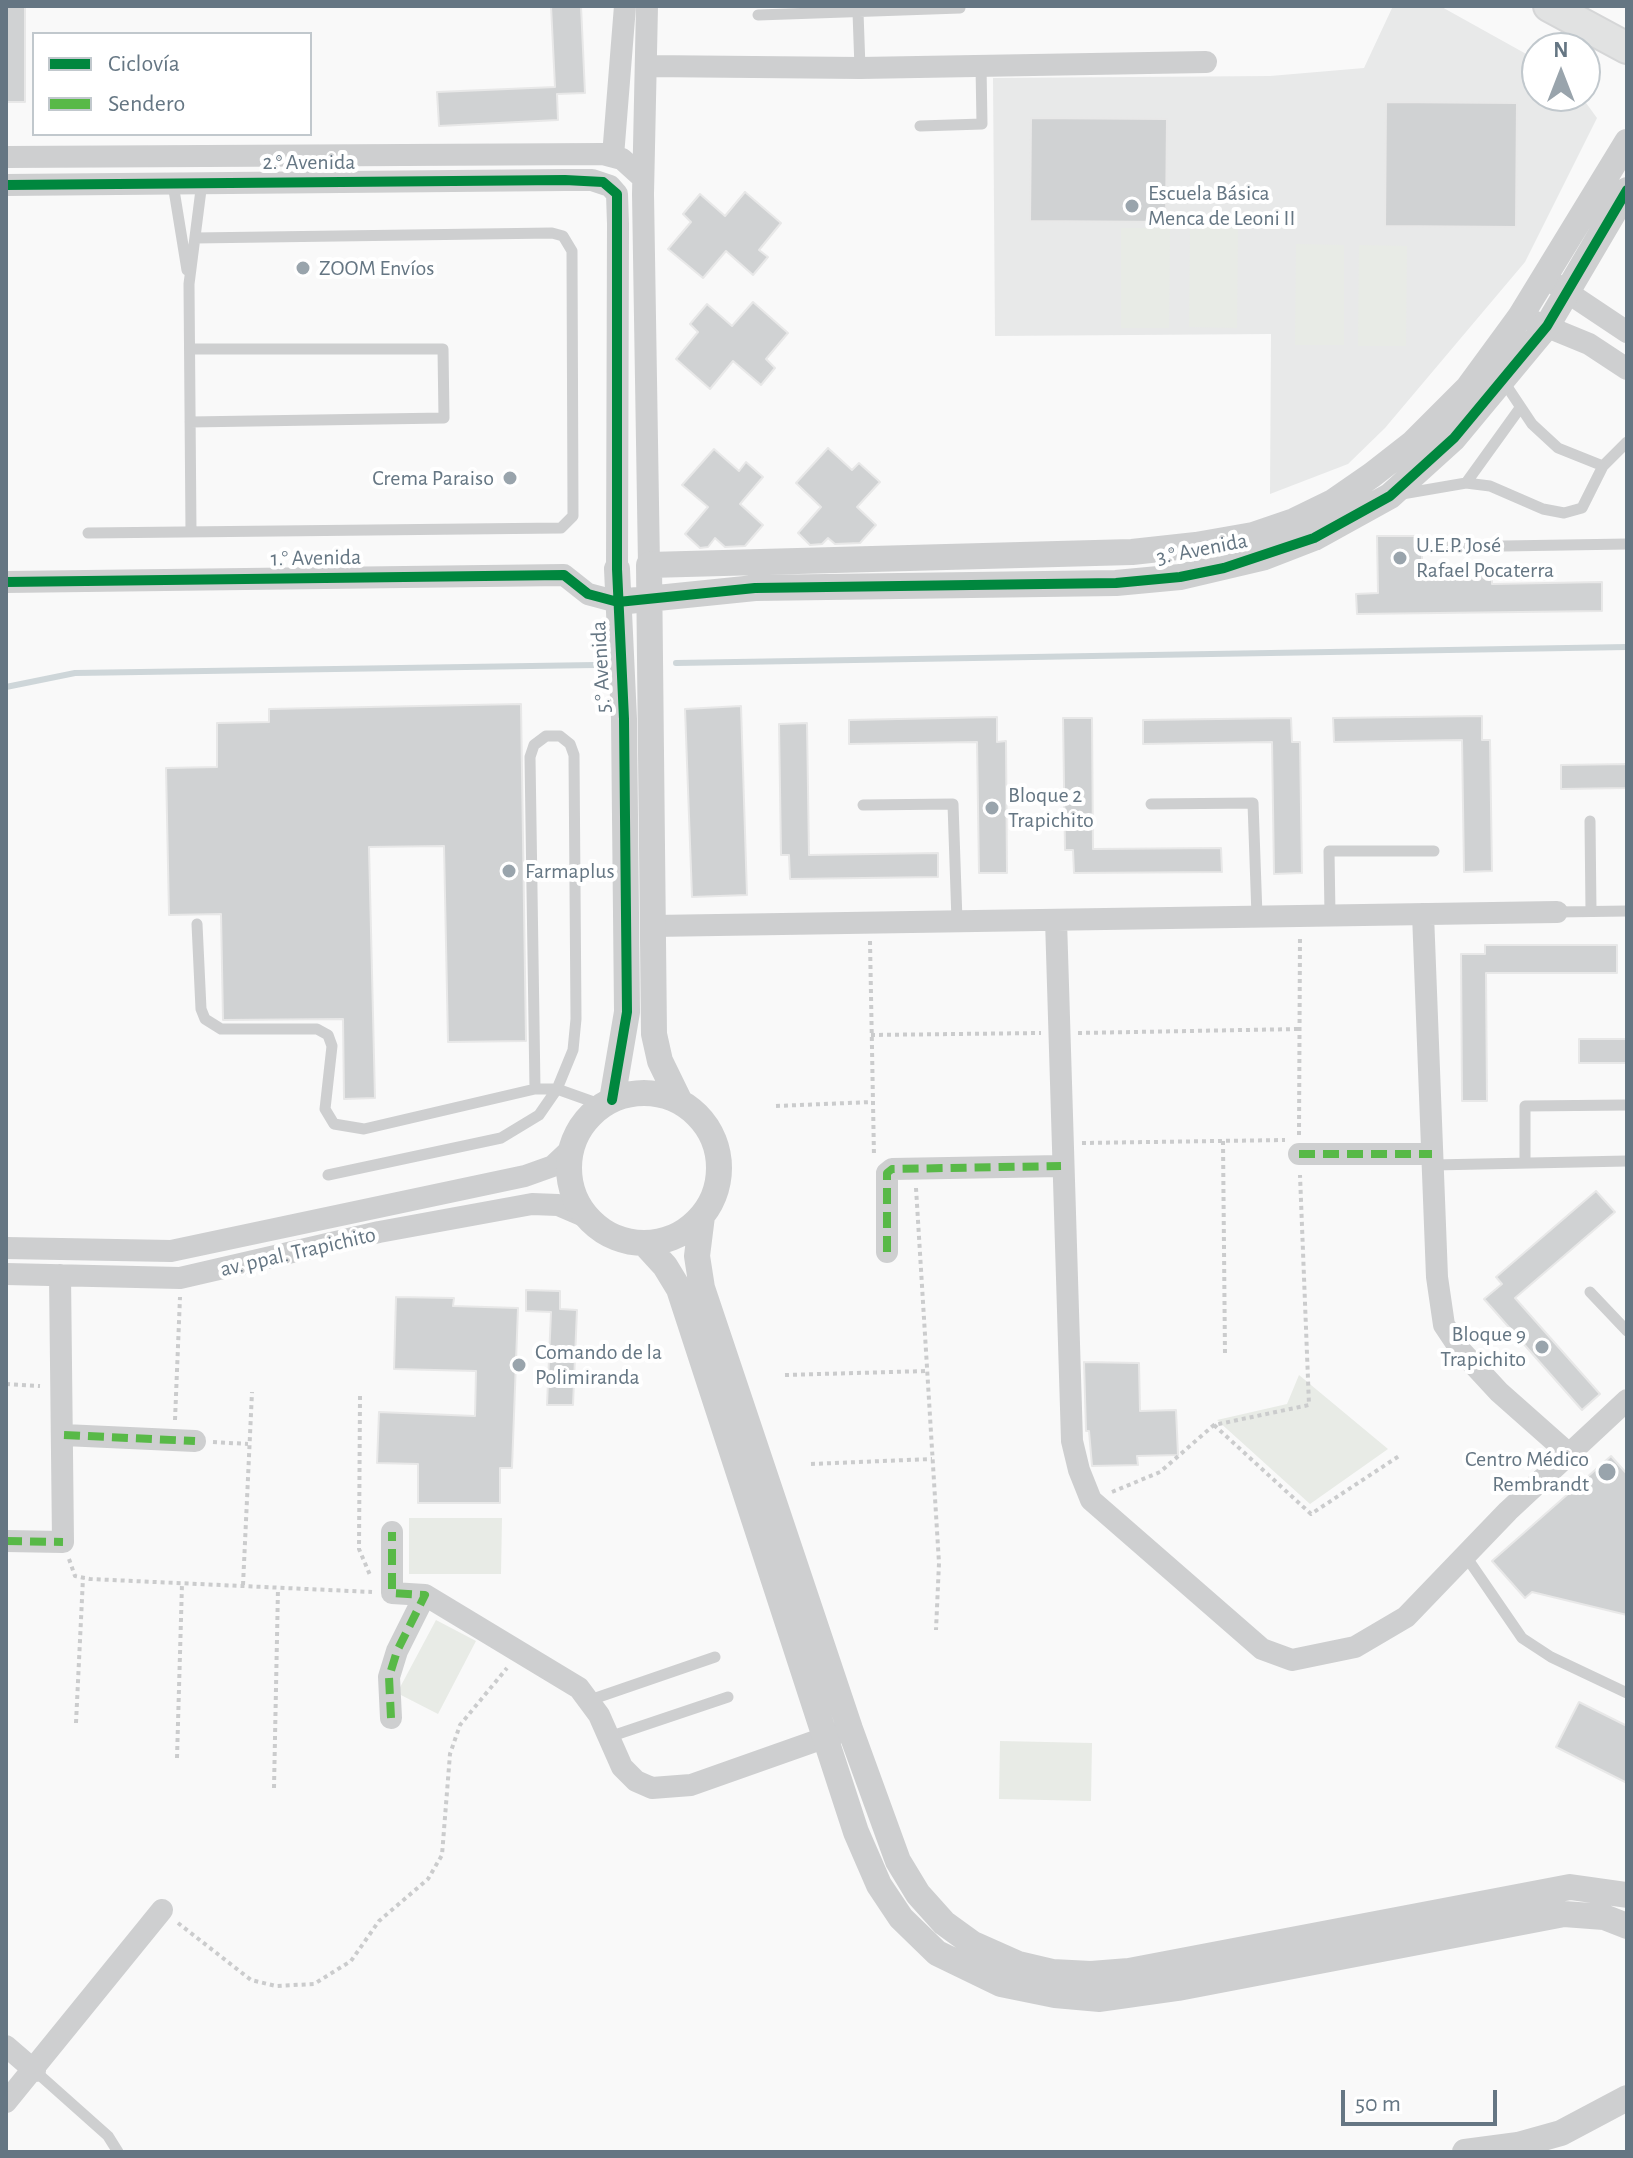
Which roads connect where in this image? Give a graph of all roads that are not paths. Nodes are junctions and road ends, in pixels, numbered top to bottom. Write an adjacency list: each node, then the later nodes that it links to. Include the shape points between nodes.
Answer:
1 (625, 6): 14 (street)
2 (647, 6): 9 (street)
3 (1549, 6): 7 (main road)
4 (960, 8): 5 (lane)
5 (858, 12): 6 (lane); 11 (lane)
6 (758, 15)
7 (1627, 48)
8 (1206, 62): 10 (street)
9 (647, 66): 11 (street); 16 (street)
10 (981, 66): 11 (street); 12 (lane, via 982,124)
11 (860, 68)
12 (920, 126)
13 (1627, 142): 23 (street, 3.° Avenida)
14 (613, 156): 15 (street); 16 (street)
15 (6, 157)
16 (643, 178): 42 (street)
17 (202, 182): 18 (street, 2.° Avenida); 20 (street, 2.° Avenida, via 592,180); 22 (lane)
18 (173, 184): 19 (street, 2.° Avenida); 24 (lane)
19 (6, 185)
20 (610, 186): 43 (street, 5.° Avenida, via 617,194 618,224)
21 (1627, 190): 25 (street, 3.° Avenida)
22 (195, 238): 24 (lane); 38 (lane, via 563,236 572,251 576,502 573,516 561,528)
23 (1543, 277): 25 (street); 26 (street, 3.° Avenida)
24 (189, 284): 29 (lane)
25 (1566, 292): 27 (street, 3.° Avenida); 28 (street)
26 (1520, 317): 27 (street); 42 (street, 3.° Avenida, via 1468,388 1413,443 1333,502 1253,535 1132,552)
27 (1547, 326): 30 (street, via 1589,344); 31 (street, 3.° Avenida)
28 (1627, 332)
29 (190, 349): 33 (lane); 33 (lane, via 443,349 444,418)
30 (1627, 369)
31 (1501, 379): 32 (lane); 37 (street, 3.° Avenida, via 1454,438)
32 (1520, 408): 35 (lane, via 1558,448); 36 (lane)
33 (190, 422): 38 (lane)
34 (1627, 442): 35 (lane)
35 (1603, 466): 36 (lane, via 1582,508 1564,513 1490,486)
36 (1466, 483): 37 (lane)
37 (1390, 496): 45 (street, 3.° Avenida, via 1302,543 1180,577 1116,583 755,588)
38 (191, 532): 39 (lane)
39 (88, 533)
40 (1627, 544): 41 (lane)
41 (1442, 547)
42 (649, 565): 45 (street, 5.° Avenida)
43 (617, 569): 46 (street, 5.° Avenida)
44 (6, 582): 46 (street, 1.° Avenida, via 564,575 588,594)
45 (650, 599): 46 (street, 3.° Avenida); 60 (street, 5.° Avenida)
46 (618, 602): 63 (street, 5.° Avenida, via 627,1012)
47 (1151, 804): 56 (lane, via 1253,803)
48 (863, 805): 58 (lane, via 953,804)
49 (1590, 821): 51 (lane)
50 (1434, 851): 55 (lane, via 1329,851)
51 (1591, 911): 52 (lane); 53 (lane)
52 (1627, 911)
53 (1557, 912): 54 (street)
54 (1423, 914): 55 (street); 68 (street)
55 (1330, 915): 56 (street)
56 (1257, 916): 57 (street)
57 (1056, 920): 58 (street); 71 (street)
58 (957, 921): 60 (street)
59 (197, 924): 61 (lane, via 205,1019 221,1029 323,1030 332,1046 325,1109 334,1124 364,1129)
60 (653, 926): 64 (street, 5.° Avenida, via 654,1034 660,1061)
61 (535, 1089): 62 (lane); 62 (lane, via 530,757 534,745 546,736 560,736 574,755 576,1019 573,1050)
62 (557, 1089): 63 (lane); 72 (lane, via 539,1115 501,1138)
63 (607, 1102): 64 (street, via 647,1092); 66 (street, via 587,1119)
64 (680, 1102): 73 (street, via 708,1128 720,1163 713,1200)
65 (1627, 1105): 70 (lane, via 1525,1106)
66 (571, 1149): 74 (street, via 569,1177); 77 (street, av. ppal. Trapichito, via 553,1166 525,1176 171,1251)
67 (1299, 1154): 68 (street)
68 (1433, 1159): 70 (lane); 87 (street, via 1444,1325 1499,1392)
69 (1627, 1161): 70 (lane)
70 (1525, 1163)
71 (1061, 1166): 78 (street, via 900,1166 887,1173); 90 (street, via 1072,1441 1091,1500 1262,1649 1292,1660 1355,1647 1406,1617)
72 (328, 1175)
73 (702, 1216): 75 (street, via 686,1231); 97 (street, via 697,1256 702,1288)
74 (586, 1217): 75 (street, via 623,1240); 81 (street, av. ppal. Trapichito, via 558,1205 532,1204 379,1232 180,1278)
75 (644, 1243): 99 (street, via 679,1289)
76 (6, 1248): 77 (street, av. ppal. Trapichito)
77 (85, 1251): 81 (street)
78 (887, 1252)
79 (6, 1274): 80 (street, av. ppal. Trapichito)
80 (60, 1275): 81 (street, av. ppal. Trapichito); 85 (street)
81 (85, 1275)
82 (1590, 1292): 83 (lane)
83 (1627, 1331)
84 (1627, 1400): 87 (street)
85 (64, 1435): 86 (street); 89 (street, via 63,1542)
86 (185, 1440)
87 (1569, 1454): 90 (street)
88 (392, 1532): 91 (street, via 392,1593)
89 (6, 1541)
90 (1464, 1554): 93 (lane, via 1522,1638)
91 (425, 1595): 95 (street, via 521,1651); 96 (street, via 389,1677)
92 (715, 1657): 95 (lane)
93 (1627, 1693)
94 (728, 1697): 98 (lane)
95 (590, 1700): 98 (street)
96 (391, 1718)
97 (850, 1729): 99 (street); 100 (street, via 898,1861 918,1894 973,1944 1052,1972 1129,1971 1570,1887)
98 (609, 1737): 99 (street, via 622,1767 652,1788 691,1785)
99 (823, 1739): 102 (street, via 879,1885 901,1918 937,1953 1001,1984 1100,1999 1564,1914 1604,1917)
100 (1627, 1895)
101 (162, 1910): 104 (street)
102 (1627, 1926)
103 (6, 2046): 104 (street)
104 (35, 2071): 106 (street); 107 (lane, via 108,2136)
105 (1627, 2098): 108 (street, via 1561,2133)
106 (6, 2102)
107 (118, 2152)
108 (1465, 2152)

